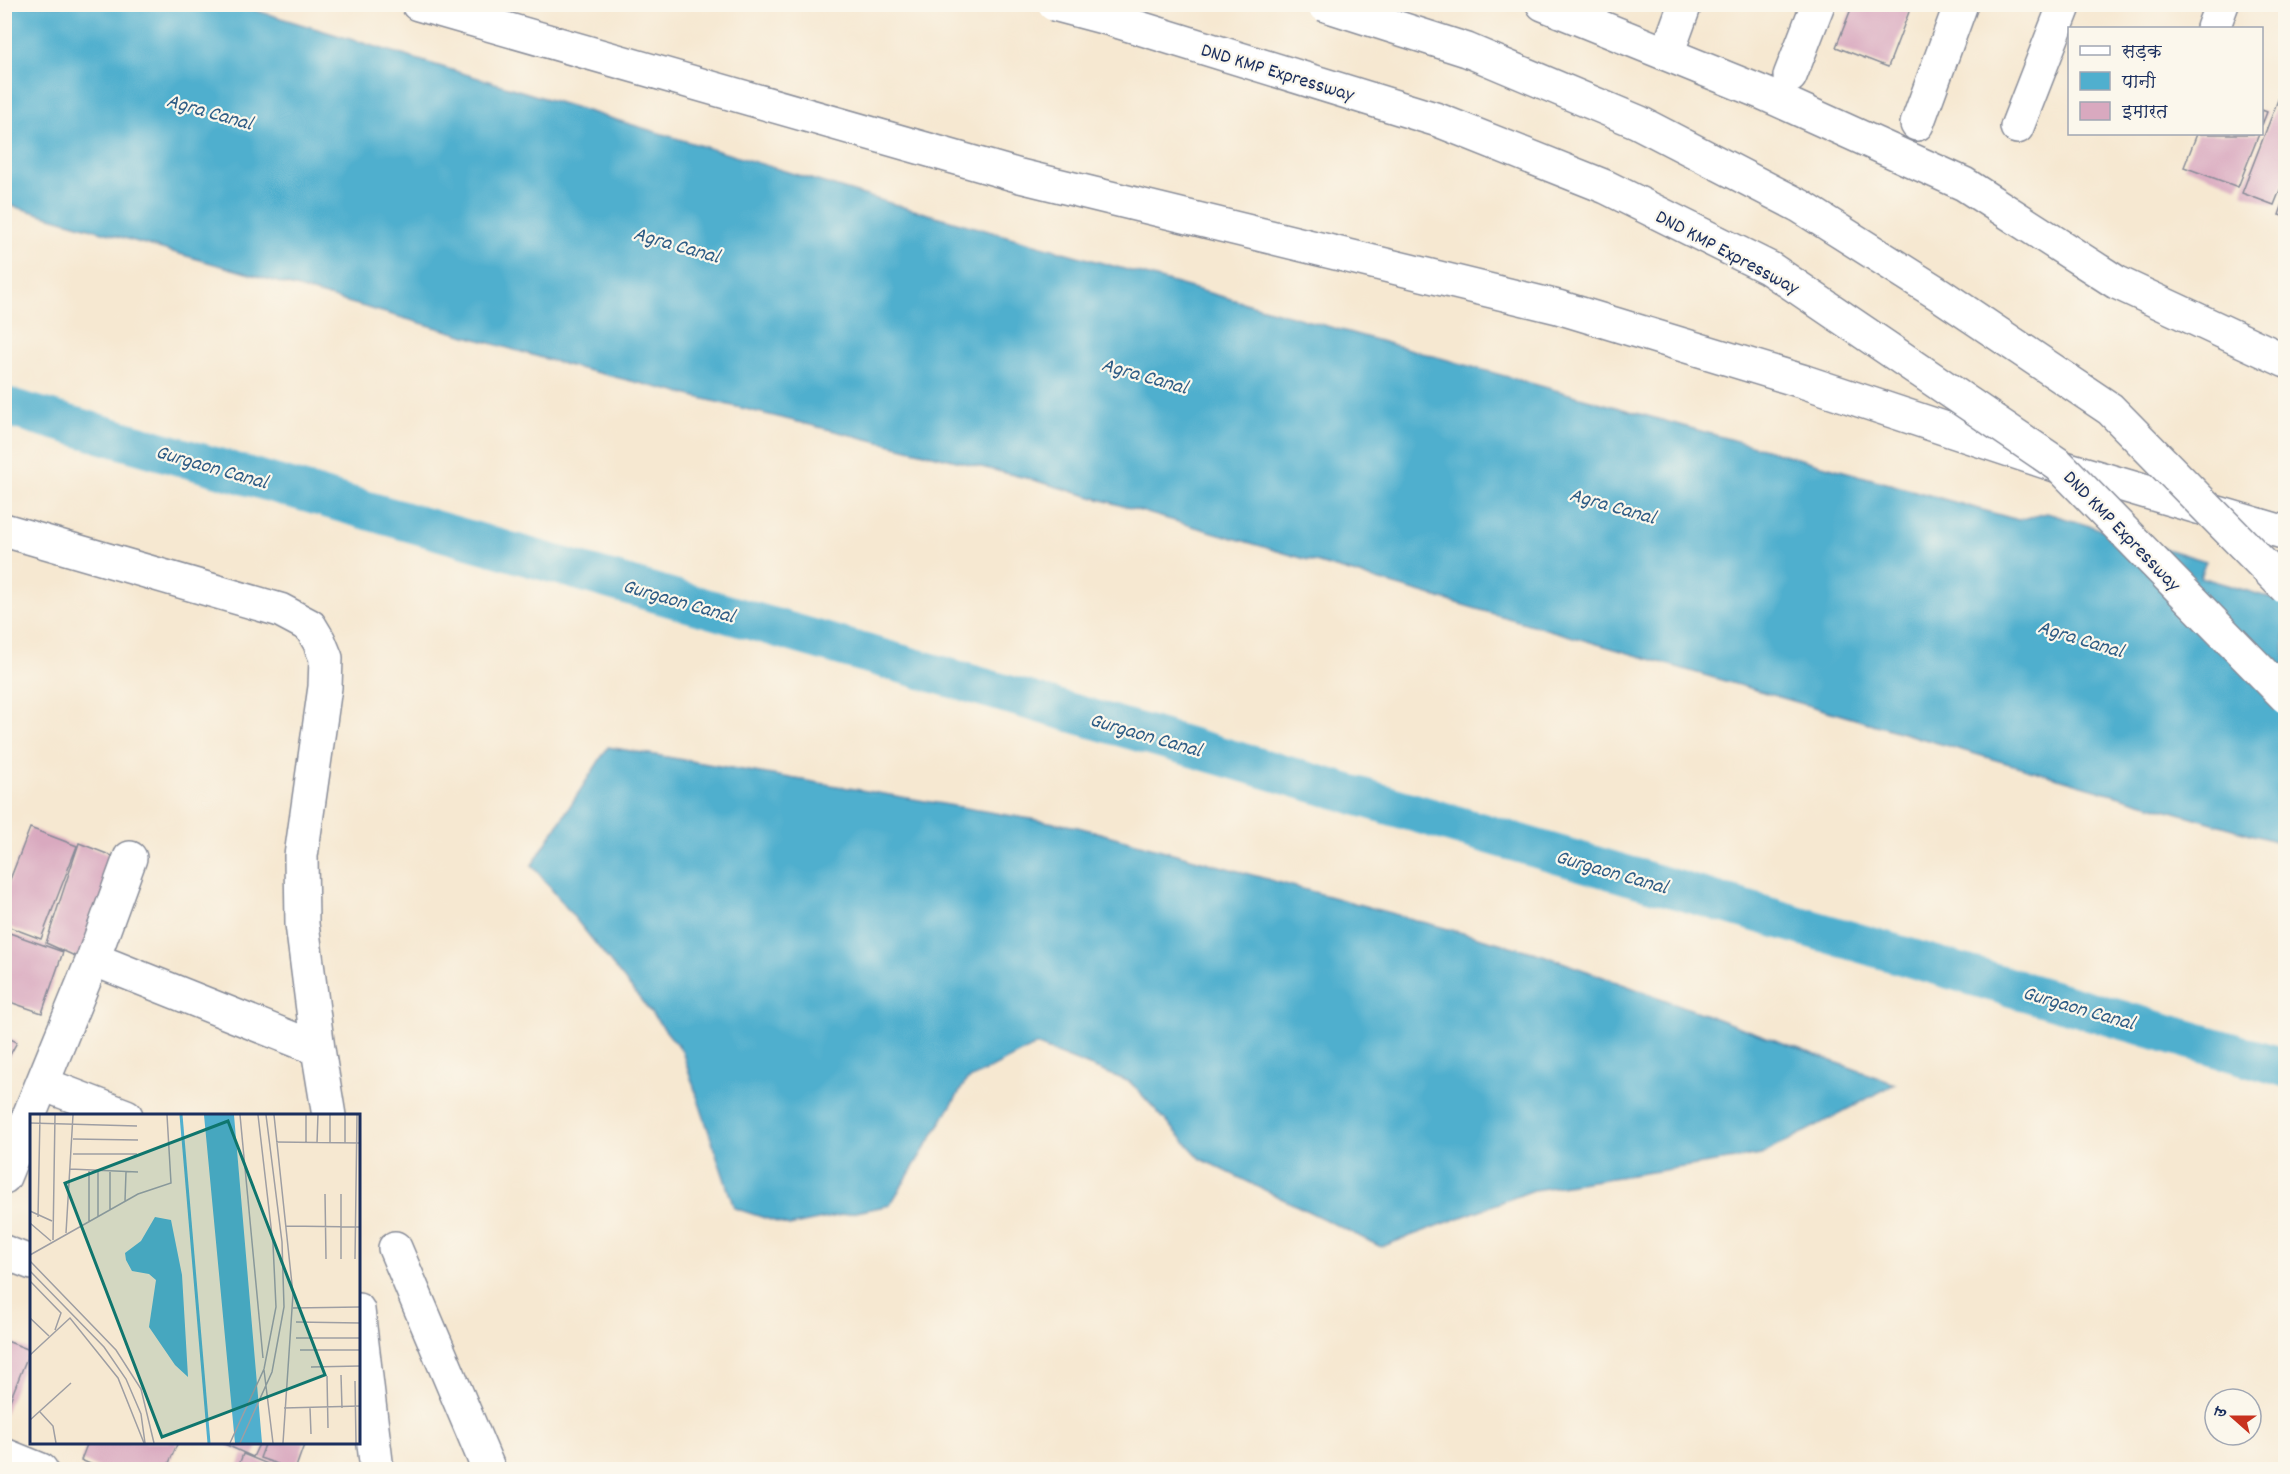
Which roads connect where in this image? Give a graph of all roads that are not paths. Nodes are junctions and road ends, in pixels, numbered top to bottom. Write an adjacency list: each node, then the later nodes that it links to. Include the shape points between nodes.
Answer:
1 (418, 4): 17 (main road, via 1020,176 1558,307 1805,382 2055,465)
2 (1054, 4): 19 (main road, DND KMP Expressway, bridge, via 1438,120 1606,187 1769,268 2059,465)
3 (1323, 4): 18 (main road, bridge, via 1467,50 1596,104 1800,206 2110,409)
4 (1543, 4): 11 (main road)
5 (1685, 4): 11 (main road)
6 (1818, 4): 12 (main road)
7 (1961, 4): 13 (main road)
8 (2066, 4): 14 (main road)
9 (2222, 4): 10 (main road)
10 (2213, 27)
11 (1667, 54): 15 (main road, via 1964,184 2116,282)
12 (1790, 76)
13 (1917, 124)
14 (2017, 127)
15 (2286, 361)
16 (4, 530): 22 (main road, via 280,610 310,626 326,658 301,856 302,924)
17 (2286, 533)
18 (2286, 588)
19 (2286, 697)
20 (130, 858): 21 (main road)
21 (93, 959): 22 (main road); 23 (main road)
22 (318, 1049): 26 (main road)
23 (43, 1084): 24 (main road); 25 (main road)
24 (34, 1114)
25 (121, 1114)
26 (329, 1114)
27 (30, 1126): 28 (main road)
28 (14, 1177)
29 (395, 1248): 37 (main road)
30 (4, 1252): 31 (main road)
31 (30, 1262)
32 (360, 1328): 33 (main road)
33 (364, 1395): 36 (main road)
34 (4, 1455): 35 (main road)
35 (41, 1470)
36 (377, 1470)
37 (489, 1470)

